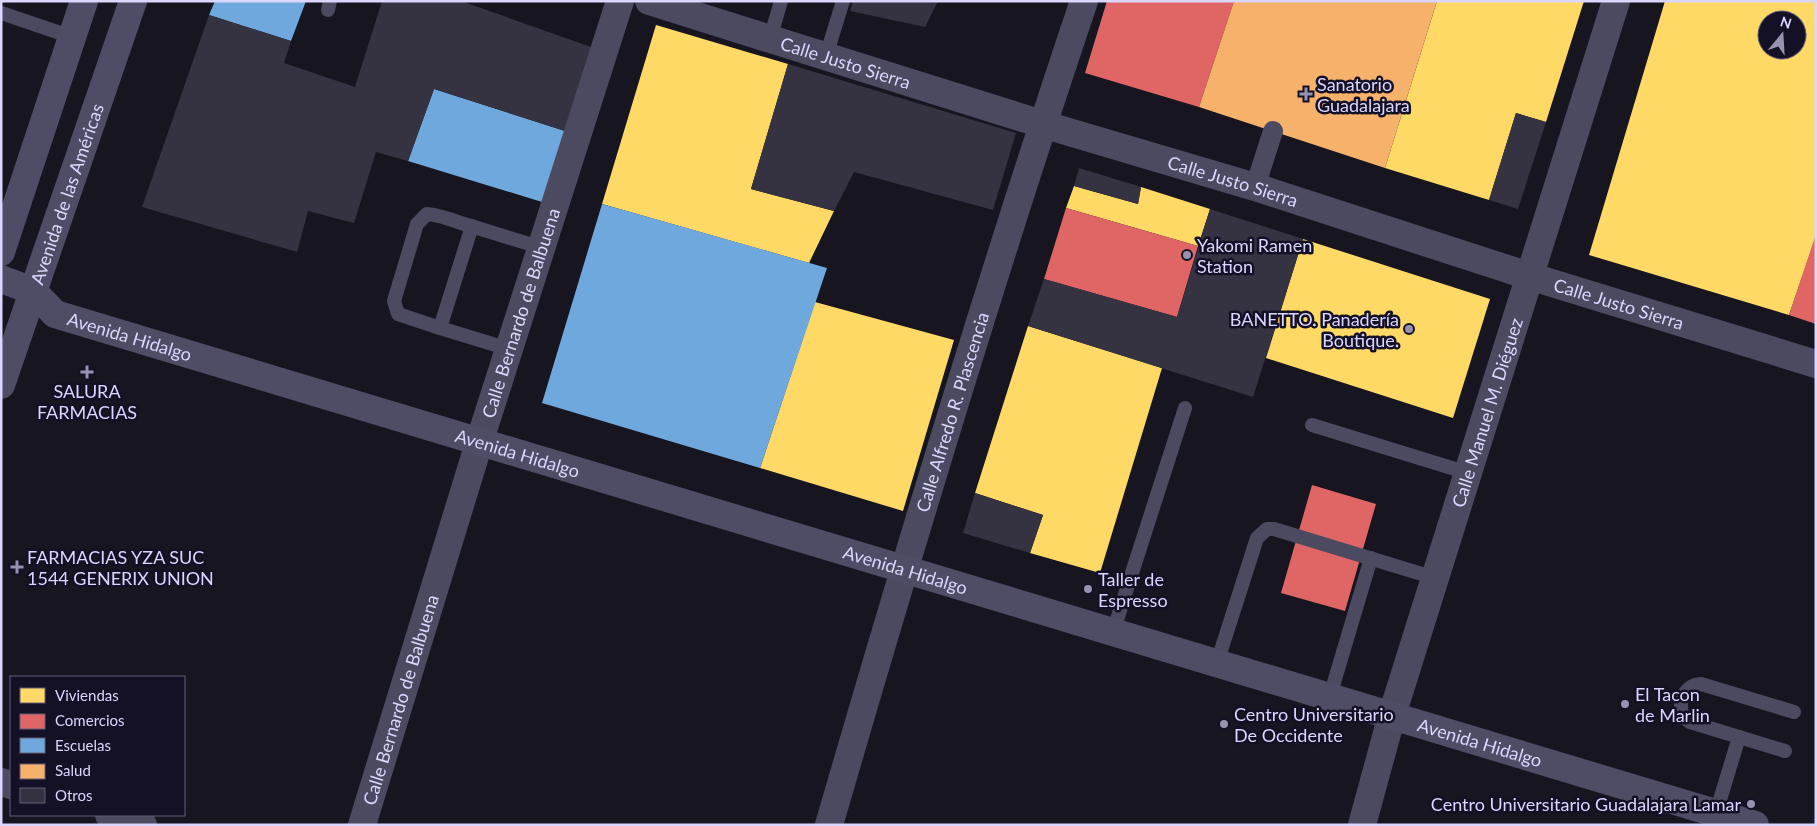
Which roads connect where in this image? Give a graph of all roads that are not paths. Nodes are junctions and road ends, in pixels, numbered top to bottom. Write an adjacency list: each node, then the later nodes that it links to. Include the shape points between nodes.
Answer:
1 (84, 1): 10 (main road)
2 (133, 1): 21 (main road, Avenida de las Américas)
3 (620, 1): 17 (street, Calle Bernardo de Balbuena)
4 (649, 1): 11 (street, Calle Justo Sierra)
5 (782, 1): 11 (lane)
6 (843, 1): 12 (lane)
7 (1084, 1): 13 (street, Calle Alfredo R. Plascencia)
8 (1616, 1): 19 (street, Calle Manuel M. Diéguez)
9 (1, 13): 10 (lane)
10 (72, 37): 18 (main road)
11 (770, 39): 12 (street, Calle Justo Sierra)
12 (826, 56): 13 (street, Calle Justo Sierra)
13 (1042, 124): 15 (street, Calle Justo Sierra); 33 (street, Calle Alfredo R. Plascencia)
14 (1273, 131): 15 (street)
15 (1255, 187): 19 (street, Calle Justo Sierra)
16 (472, 226): 17 (lane); 24 (lane); 24 (lane, via 427,214 417,224 394,300 395,308 404,318)
17 (541, 247): 25 (street, Calle Bernardo de Balbuena)
18 (1, 252)
19 (1529, 276): 26 (street, Calle Justo Sierra); 31 (street, Calle Manuel M. Diéguez)
20 (1, 279): 21 (main road, Avenida Hidalgo)
21 (33, 291): 22 (main road, Avenida Hidalgo); 23 (main road, Avenida de las Américas)
22 (55, 314): 23 (main road, Avenida Hidalgo); 30 (main road, Avenida Hidalgo)
23 (12, 319): 27 (main road, Avenida de las Américas)
24 (440, 328): 25 (lane)
25 (509, 349): 30 (street, Calle Bernardo de Balbuena)
26 (1816, 364)
27 (1, 385)
28 (1184, 408): 35 (lane)
29 (1312, 425): 31 (lane)
30 (479, 443): 33 (main road, Avenida Hidalgo); 45 (street, Calle Bernardo de Balbuena)
31 (1468, 473): 34 (street, Calle Manuel M. Diéguez)
32 (1371, 558): 34 (lane); 36 (lane, via 1274,529 1261,532); 37 (lane)
33 (904, 570): 35 (main road, Avenida Hidalgo); 46 (street, Calle Alfredo R. Plascencia)
34 (1435, 578): 39 (street, Calle Manuel M. Diéguez)
35 (1112, 632): 36 (main road, Avenida Hidalgo)
36 (1217, 663): 37 (main road, Avenida Hidalgo)
37 (1330, 696): 39 (main road, Avenida Hidalgo)
38 (1794, 712): 40 (lane, via 1701,684 1688,687 1680,712 1684,718)
39 (1392, 715): 42 (main road, Avenida Hidalgo); 47 (street, Calle Manuel M. Diéguez)
40 (1739, 737): 41 (lane); 42 (lane)
41 (1785, 751)
42 (1716, 813): 48 (main road, Avenida Hidalgo)
43 (112, 816): 44 (street)
44 (143, 825)
45 (362, 825)
46 (829, 825)
47 (1362, 825)
48 (1755, 825)

